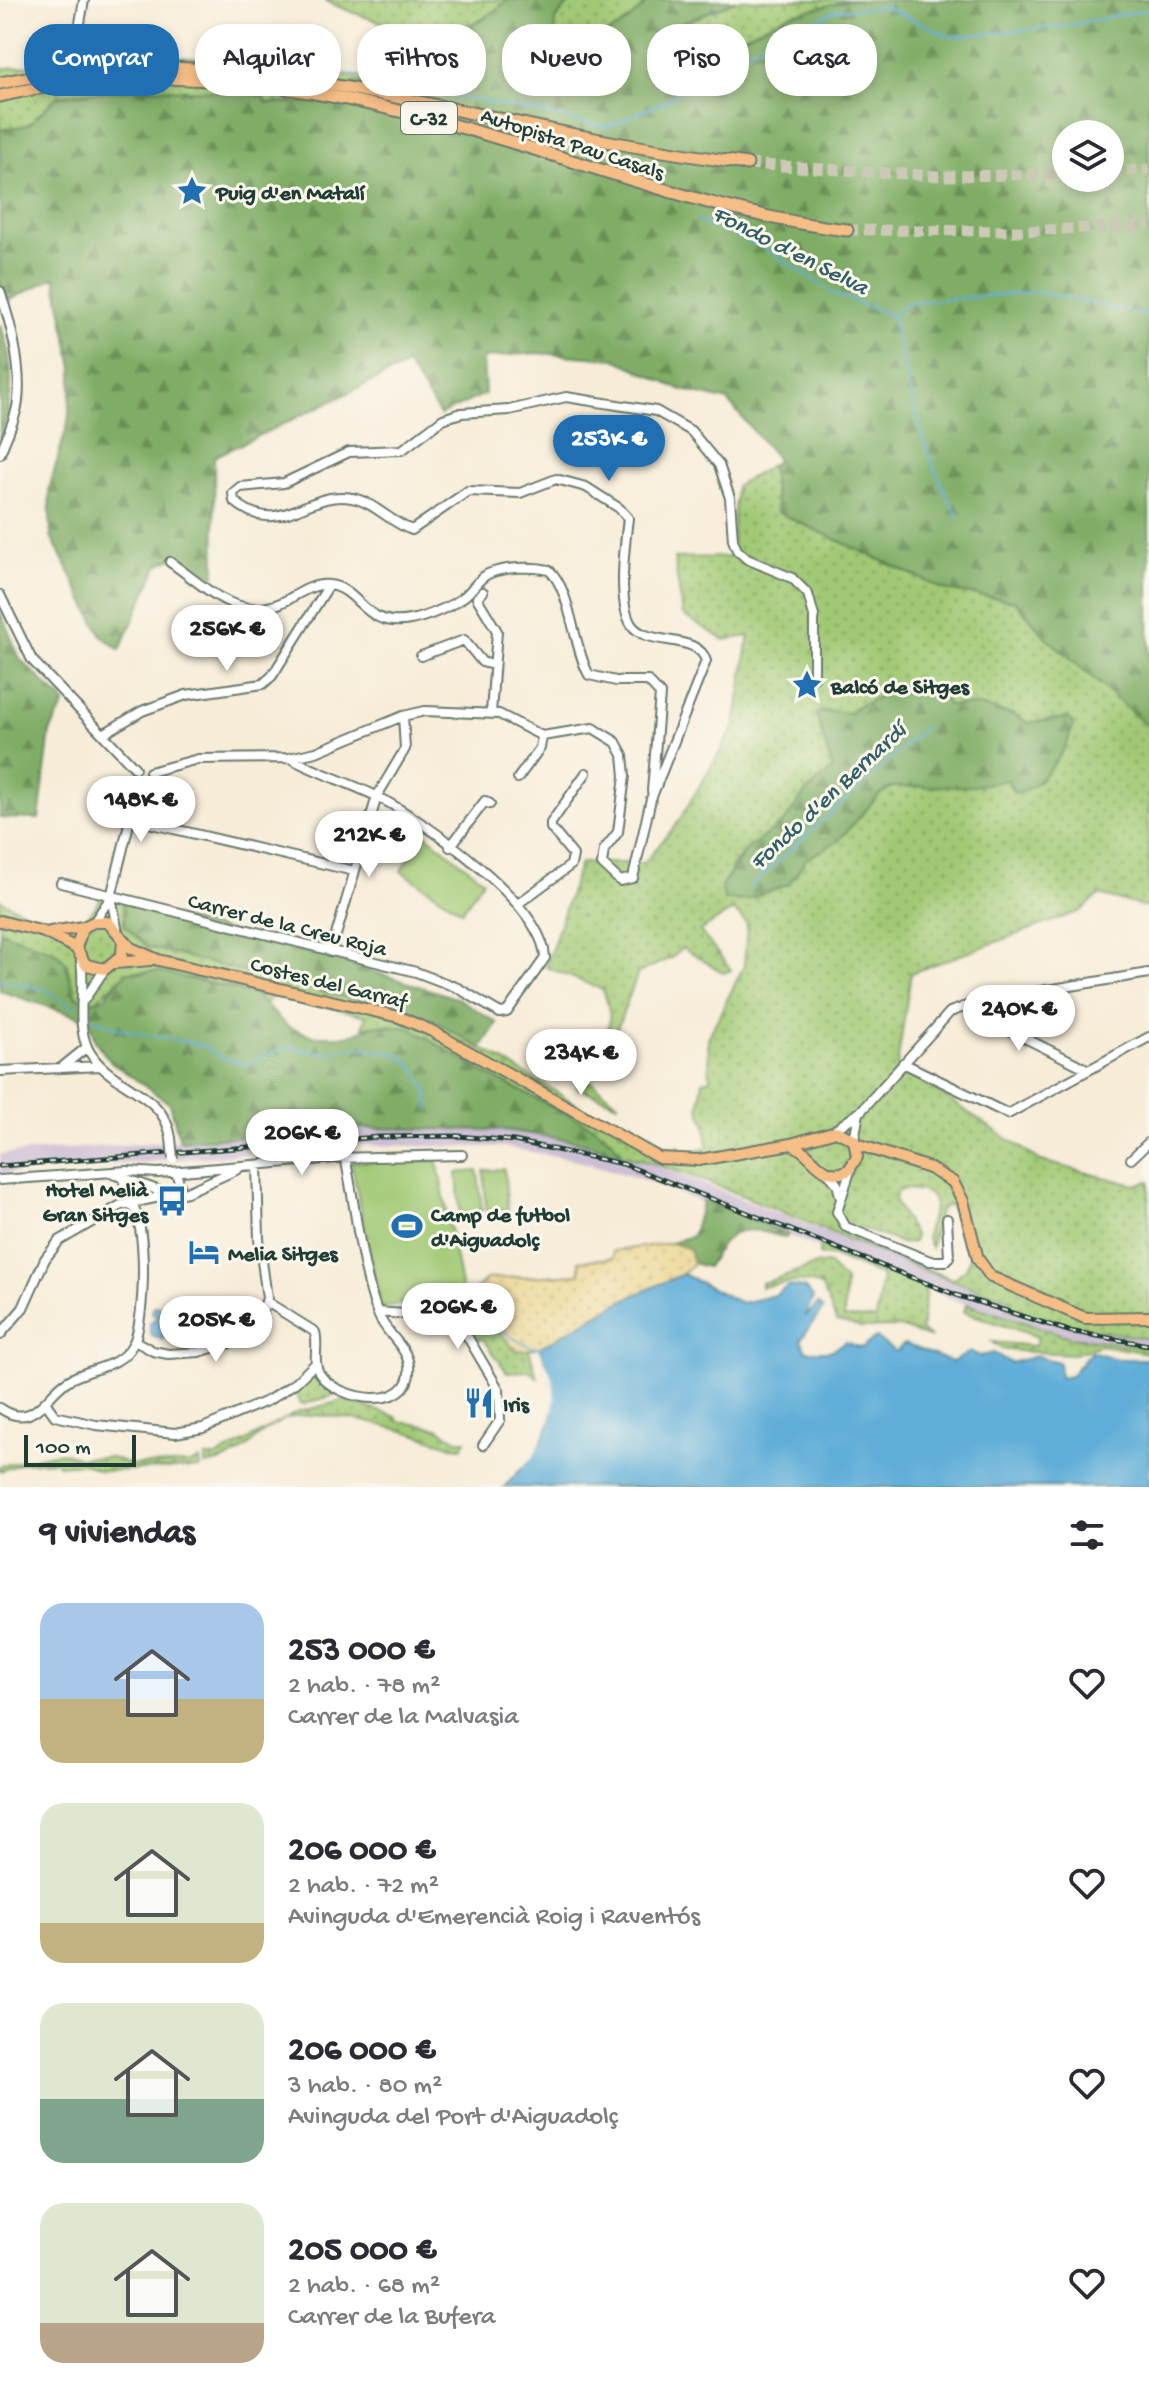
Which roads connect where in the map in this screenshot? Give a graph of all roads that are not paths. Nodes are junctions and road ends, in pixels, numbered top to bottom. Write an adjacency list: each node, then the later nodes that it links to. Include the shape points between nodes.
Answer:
1 (84, 0): 2 (street)
2 (80, 23)
3 (0, 83): 5 (highway, Autopista Pau Casals / C-32, via 105,67 237,70)
4 (0, 96): 6 (highway, Autopista Pau Casals / C-32, via 139,78 230,81 306,92 451,125 702,203)
5 (747, 164)
6 (847, 230)
7 (0, 291): 8 (street, via 19,385)
8 (0, 454)
9 (170, 562): 10 (street, via 245,609 275,606)
10 (329, 585): 18 (street, via 263,684 186,695 142,711); 27 (street, via 372,616 409,620 461,600 488,574 549,570 559,580 589,675 648,681 660,694)
11 (483, 592): 14 (street, via 477,598 497,631)
12 (0, 595): 18 (street, via 32,660)
13 (421, 656): 14 (street, via 464,640 482,662)
14 (493, 665): 16 (street)
15 (814, 678): 27 (street, via 814,616 808,594 792,578 737,550 719,465 691,431 656,411 566,397 509,410 461,413 443,419 402,450 349,452 284,483 236,489 234,501 259,517 352,498 412,530 468,491 520,493 556,479 576,481 619,508 628,518 623,554 630,621 636,630 689,646 705,657)
16 (491, 713): 17 (street, via 451,709); 19 (street)
17 (403, 716): 20 (street); 26 (street, via 405,749)
18 (105, 733): 21 (street, via 109,744)
19 (542, 736): 24 (street, via 540,748); 27 (street, via 593,728 616,742 623,755 618,832 602,857 606,871 620,881 633,878)
20 (289, 758): 22 (street, via 198,759); 26 (street)
21 (135, 768): 22 (street); 25 (street, via 133,777)
22 (150, 772): 25 (street, via 147,782)
23 (586, 773): 34 (street, via 551,823 573,855 571,865)
24 (518, 778)
25 (139, 783): 29 (street)
26 (377, 796): 30 (street); 31 (street)
27 (651, 799)
28 (490, 804): 30 (street, via 485,801)
29 (131, 819): 31 (street); 33 (street)
30 (450, 847): 34 (street)
31 (354, 871): 43 (street)
32 (61, 883): 33 (street, Carrer de la Creu Roja)
33 (111, 897): 37 (street); 39 (street); 43 (street, Carrer de la Creu Roja)
34 (519, 903): 43 (street, Carrer de la Creu Roja, via 540,936 545,958 507,1012 416,972)
35 (0, 914): 40 (main road)
36 (0, 921): 40 (main road)
37 (94, 922): 38 (main road); 39 (main road)
38 (83, 927): 40 (main road); 42 (main road)
39 (117, 928): 41 (main road)
40 (41, 931): 42 (main road)
41 (123, 939): 44 (main road); 46 (main road)
42 (76, 948): 45 (main road)
43 (331, 952)
44 (158, 960): 46 (main road); 62 (main road, Costes del Garraf, via 414,1022 668,1161)
45 (81, 961): 47 (main road); 49 (street)
46 (116, 963): 47 (main road)
47 (105, 969): 49 (street)
48 (1149, 973): 50 (street)
49 (82, 1004): 52 (street)
50 (963, 1007): 53 (street, via 941,1019); 56 (street)
51 (1149, 1037): 56 (street)
52 (87, 1047): 54 (street); 55 (street)
53 (903, 1063): 56 (street, via 1008,1114); 58 (street)
54 (100, 1066): 55 (street); 70 (street, bridge, via 160,1109 171,1138)
55 (61, 1068): 57 (street)
56 (1089, 1070)
57 (0, 1071)
58 (860, 1112): 59 (street); 60 (street)
59 (829, 1132): 60 (main road, via 845,1133); 62 (main road, Costes del Garraf); 67 (main road, via 815,1145)
60 (855, 1142): 64 (main road); 69 (main road)
61 (1149, 1142): 66 (street)
62 (791, 1144): 67 (main road)
63 (462, 1155): 65 (street)
64 (880, 1155): 69 (main road); 82 (main road, via 929,1168 953,1182 978,1259 991,1277 1085,1318)
65 (345, 1157): 68 (street); 81 (street)
66 (1131, 1159)
67 (815, 1161): 72 (main road)
68 (254, 1165): 70 (street); 76 (street); 80 (street)
69 (853, 1166): 72 (main road, via 840,1174); 77 (street)
70 (171, 1171): 71 (street); 75 (street); 76 (street, via 180,1186)
71 (107, 1173): 73 (street); 74 (street)
72 (828, 1173): 77 (street)
73 (122, 1177): 75 (street); 78 (street)
74 (0, 1180)
75 (161, 1193): 76 (street); 78 (street)
76 (176, 1194)
77 (841, 1200): 79 (street, via 837,1216 846,1227 930,1261 949,1257)
78 (129, 1203): 83 (street, via 59,1241 23,1308); 84 (street, via 138,1213 143,1249)
79 (947, 1219)
80 (267, 1302): 84 (street, via 256,1325 229,1343 199,1352 168,1354); 85 (street, via 315,1332)
81 (377, 1312): 85 (street, via 408,1360 408,1380 401,1390 372,1399 345,1393 326,1382); 88 (street, via 445,1317 460,1324 499,1390 500,1420)
82 (1149, 1317)
83 (0, 1335)
84 (135, 1341): 86 (street, via 123,1359 69,1379)
85 (316, 1363): 86 (street, via 269,1400 203,1428 175,1433 55,1416)
86 (45, 1402): 87 (street, via 29,1414 11,1416)
87 (0, 1408)
88 (483, 1445)

